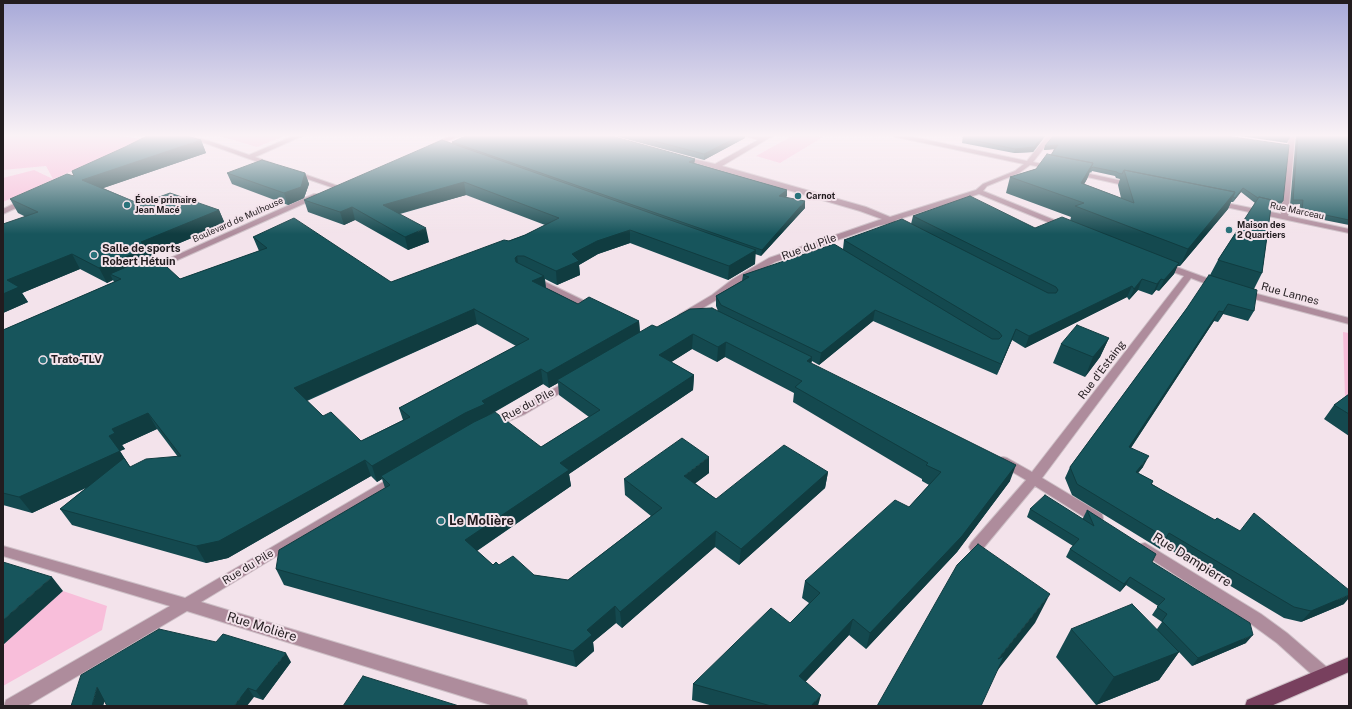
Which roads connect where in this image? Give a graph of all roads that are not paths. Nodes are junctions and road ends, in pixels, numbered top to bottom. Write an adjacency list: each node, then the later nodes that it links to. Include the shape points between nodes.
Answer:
1 (281, 168): 21 (street, Boulevard de Mulhouse, via 339,186)
2 (723, 168): 14 (street, via 863,208)
3 (1022, 168): 9 (street, Rue du Pile, via 985,184)
4 (1054, 168): 6 (street)
5 (1286, 168): 13 (street)
6 (1058, 169)
7 (1066, 171): 8 (street)
8 (1136, 186)
9 (979, 192): 14 (street, Rue du Pile); 16 (street)
10 (32, 198): 12 (street)
11 (1206, 201): 13 (street, Rue Marceau)
12 (3, 212)
13 (1284, 217): 17 (street, Rue Marceau)
14 (891, 219): 15 (street); 18 (street, Rue du Pile)
15 (903, 225)
16 (1072, 229)
17 (1349, 231)
18 (821, 242): 19 (street); 24 (street, Rue du Pile, via 762,262)
19 (834, 250)
20 (1152, 261): 22 (street, Rue Lannes)
21 (146, 271)
22 (1190, 275): 28 (street, Rue Lannes, via 1230,289); 33 (street, Rue d'Estaing)
23 (529, 277): 25 (street)
24 (695, 309): 26 (street); 27 (street, Rue du Pile)
25 (600, 311)
26 (709, 316)
27 (676, 320)
28 (1349, 321)
29 (582, 375): 30 (street, Rue du Pile, via 521,411)
30 (480, 429)
31 (992, 456): 33 (street)
32 (402, 475): 38 (street, Rue du Pile)
33 (1034, 479): 34 (street); 36 (street, Rue d'Estaing)
34 (1108, 525)
35 (1134, 542): 40 (street, Rue Dampierre, via 1256,619)
36 (976, 547)
37 (3, 550): 38 (street, Rue Molière)
38 (186, 604): 41 (street, Rue du Pile); 42 (street, Rue Molière)
39 (1349, 664): 40 (main road)
40 (1324, 674): 43 (main road)
41 (12, 706)
42 (520, 706)
43 (1253, 706)

